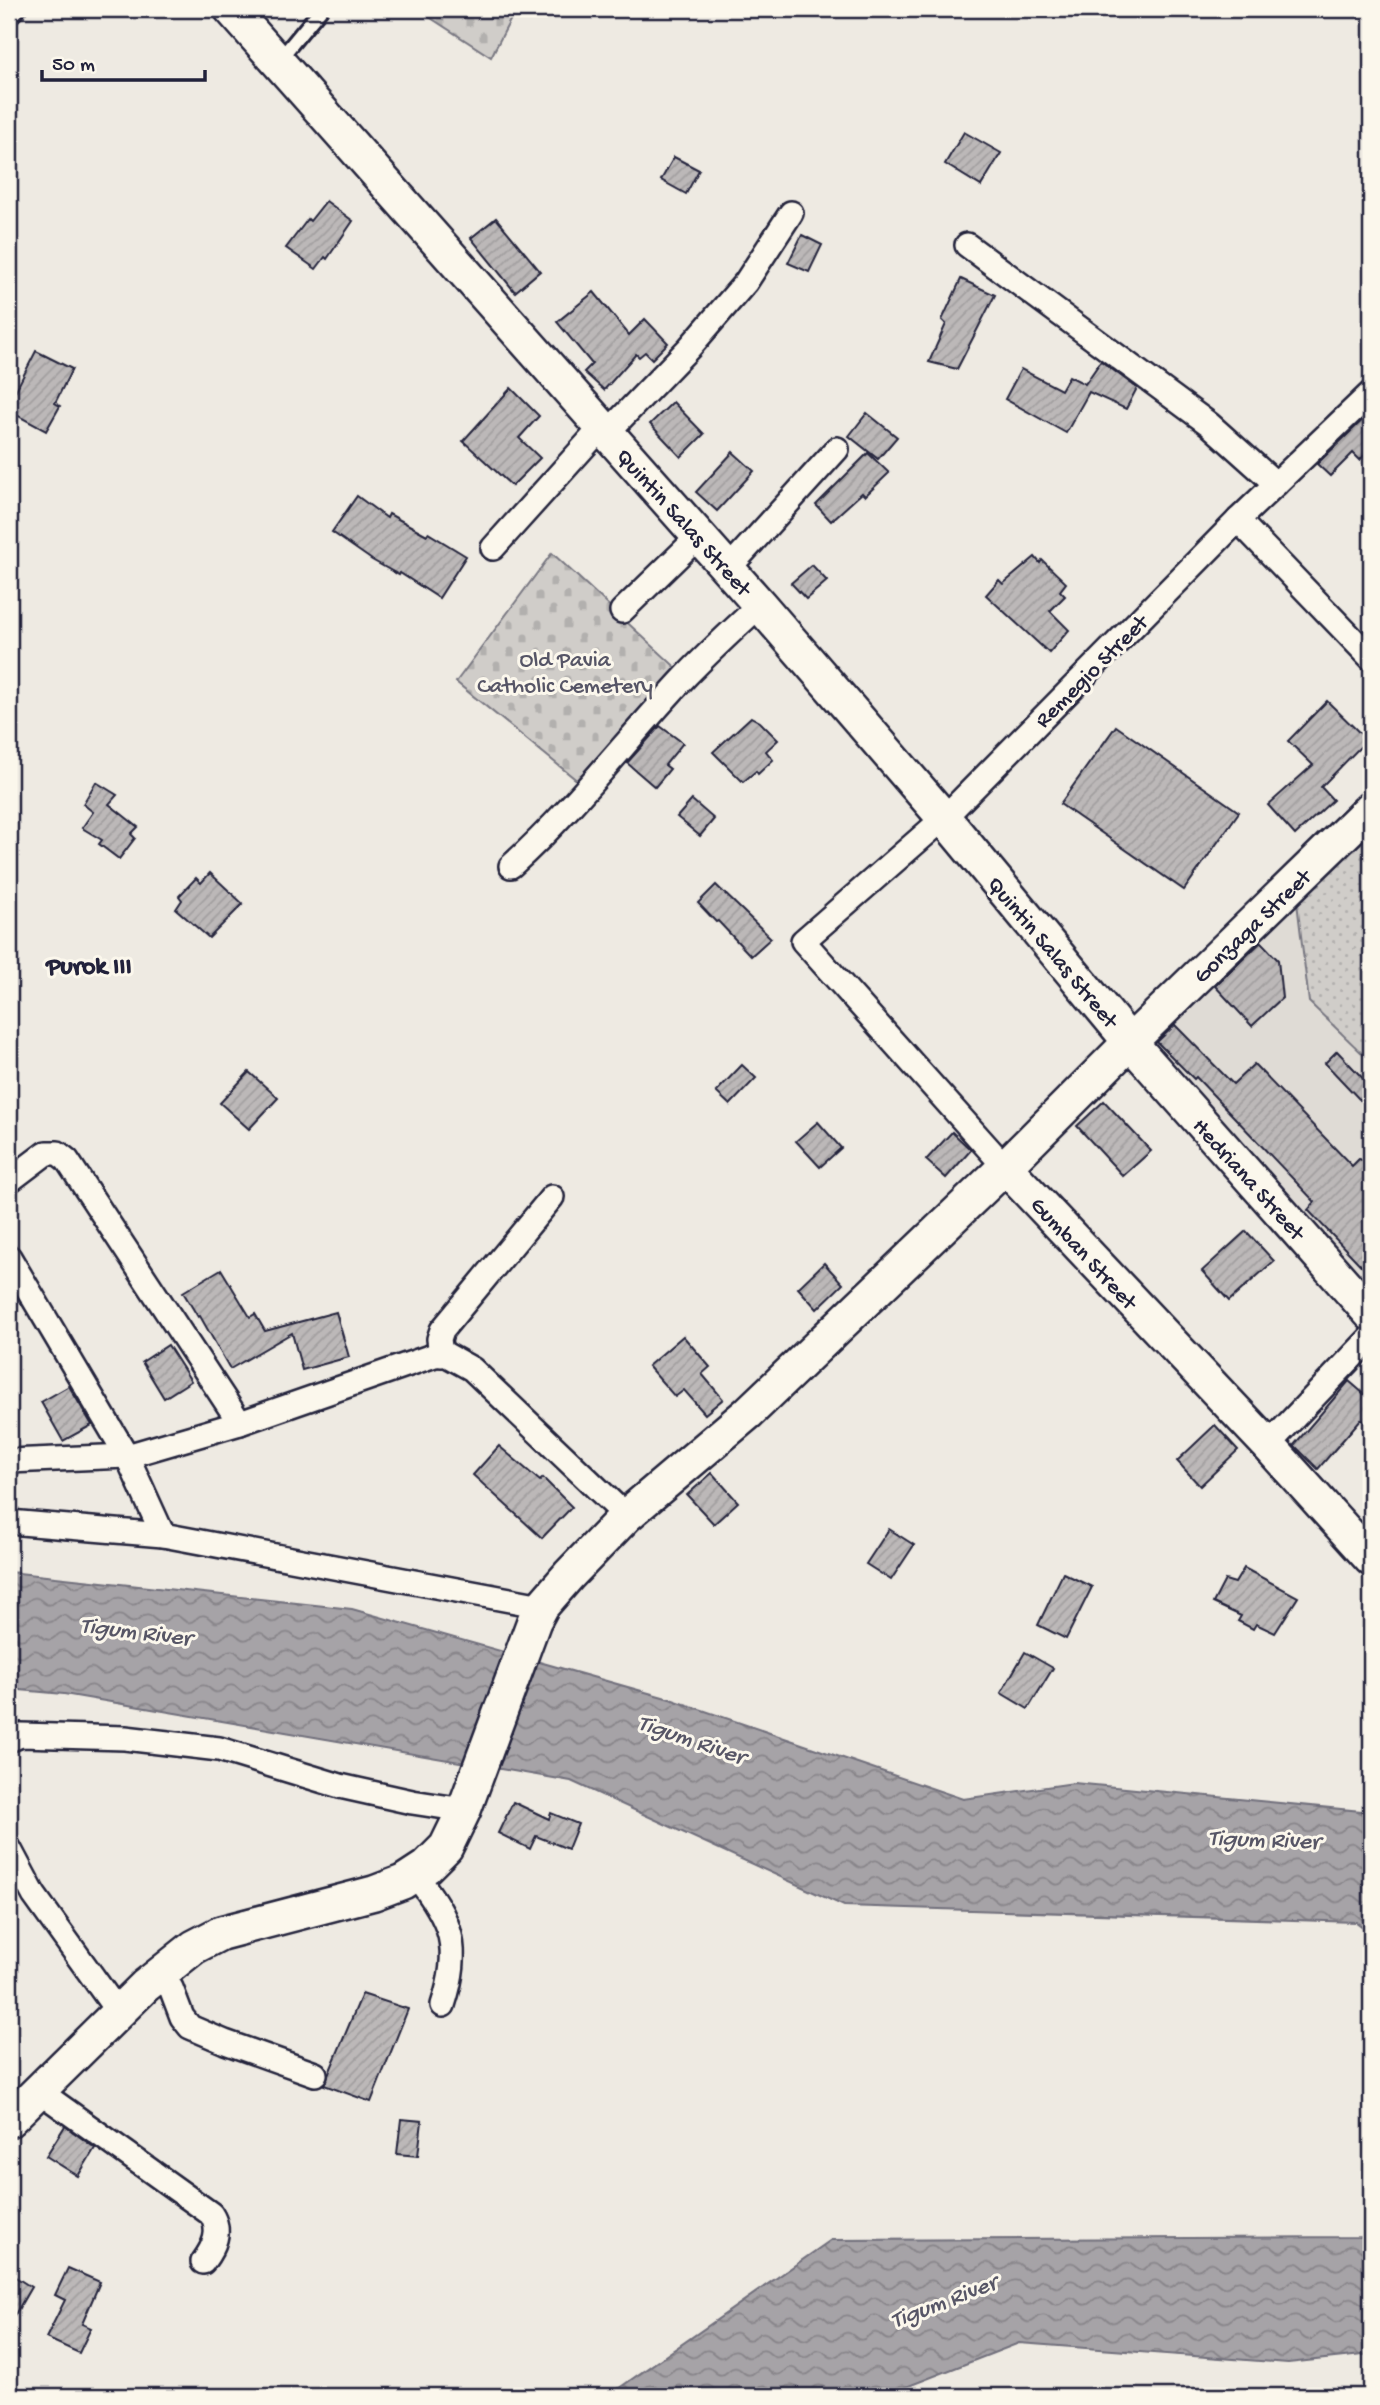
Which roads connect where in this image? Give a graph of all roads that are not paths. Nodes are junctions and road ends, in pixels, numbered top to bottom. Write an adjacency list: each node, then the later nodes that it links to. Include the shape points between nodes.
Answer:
1 (19, 9): 4 (lane)
2 (231, 9): 5 (street, Quintin Salas Street)
3 (321, 9): 5 (lane)
4 (9, 19)
5 (277, 62): 9 (street, Quintin Salas Street)
6 (791, 213): 9 (street, via 746,282 689,348)
7 (967, 245): 11 (street, via 1209,424)
8 (1371, 393): 11 (street, Remegio Street)
9 (605, 430): 13 (street, Quintin Salas Street); 14 (street)
10 (837, 449): 15 (street)
11 (1276, 485): 12 (street, Remegio Street)
12 (1238, 520): 18 (street); 20 (street, Remegio Street)
13 (699, 536): 15 (street, Quintin Salas Street); 17 (street)
14 (493, 548)
15 (728, 569): 16 (street, Quintin Salas Street)
16 (760, 605): 20 (street, Quintin Salas Street); 21 (street, via 687,675 587,791)
17 (622, 611)
18 (1371, 658)
19 (1371, 808): 23 (street, Gonzaga Street)
20 (944, 818): 22 (street, Remegio Street); 23 (street, Quintin Salas Street)
21 (511, 866)
22 (803, 941): 24 (street, Gumban Street)
23 (1130, 1042): 24 (street, Gonzaga Street); 28 (street, Hedriana Street)
24 (1005, 1167): 32 (street, Gumban Street); 35 (street, Gonzaga Street, via 748,1413)
25 (9, 1181): 31 (street, via 46,1153 58,1153 67,1160)
26 (552, 1198): 30 (street, via 442,1330)
27 (9, 1257): 33 (street)
28 (1371, 1314)
29 (1371, 1337): 32 (street)
30 (441, 1355): 31 (street); 35 (street, via 472,1369)
31 (240, 1423): 33 (street)
32 (1268, 1445): 38 (street, Gumban Street)
33 (127, 1455): 34 (street); 37 (street)
34 (9, 1461)
35 (626, 1516): 39 (street, Gonzaga Street)
36 (9, 1522): 37 (street)
37 (163, 1535): 39 (street)
38 (1371, 1559)
39 (538, 1614): 41 (street)
40 (9, 1740): 41 (street, via 21,1735 125,1738 219,1749 340,1786 412,1802)
41 (467, 1802): 43 (street, via 446,1847)
42 (9, 1848): 46 (street, via 34,1895)
43 (416, 1875): 44 (street, via 374,1893 221,1933); 45 (street, via 442,1910 452,1942 453,1964)
44 (156, 1976): 46 (street); 47 (street, via 171,1988 190,2027)
45 (443, 2005)
46 (118, 2012): 48 (street)
47 (315, 2074)
48 (38, 2091): 49 (street); 50 (street, via 211,2214 216,2221 214,2247)
49 (9, 2120)
50 (203, 2262)

